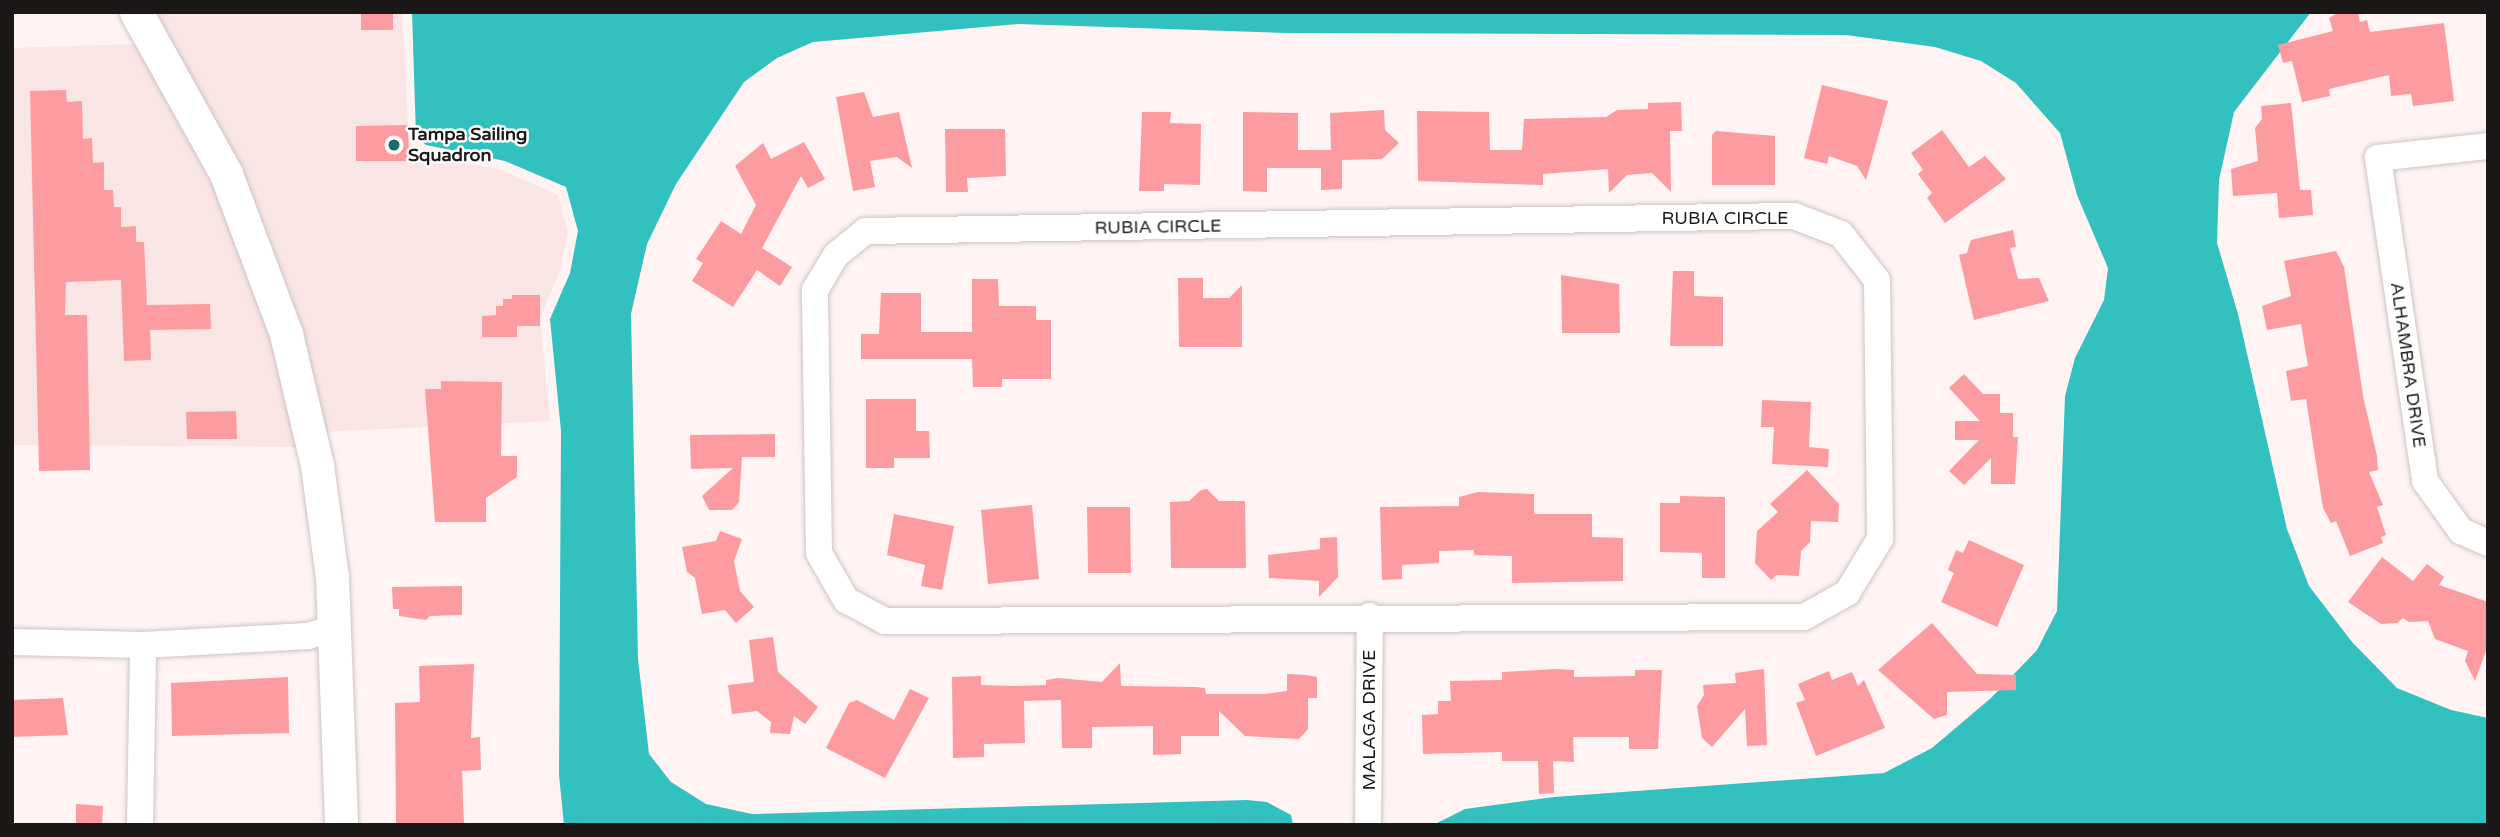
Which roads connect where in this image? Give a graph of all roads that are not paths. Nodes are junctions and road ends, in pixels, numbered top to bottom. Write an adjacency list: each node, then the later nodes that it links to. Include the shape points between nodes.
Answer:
1 (136, 12): 5 (main road, via 226,174 286,334 317,465)
2 (2488, 146): 3 (street, ALHAMBRA DRIVE, via 2378,158 2425,481 2461,531)
3 (2488, 543)
4 (1370, 616): 4 (street, RUBIA CIRCLE, via 1804,617 1847,593 1881,539 1877,280 1841,234 1794,216 866,231 836,256 815,290 819,553 846,600 885,621); 10 (street, MALAGA DRIVE)
5 (335, 628): 7 (street, via 308,636); 9 (main road)
6 (13, 642): 7 (street)
7 (143, 645): 8 (street)
8 (140, 825)
9 (341, 825)
10 (1368, 825)

